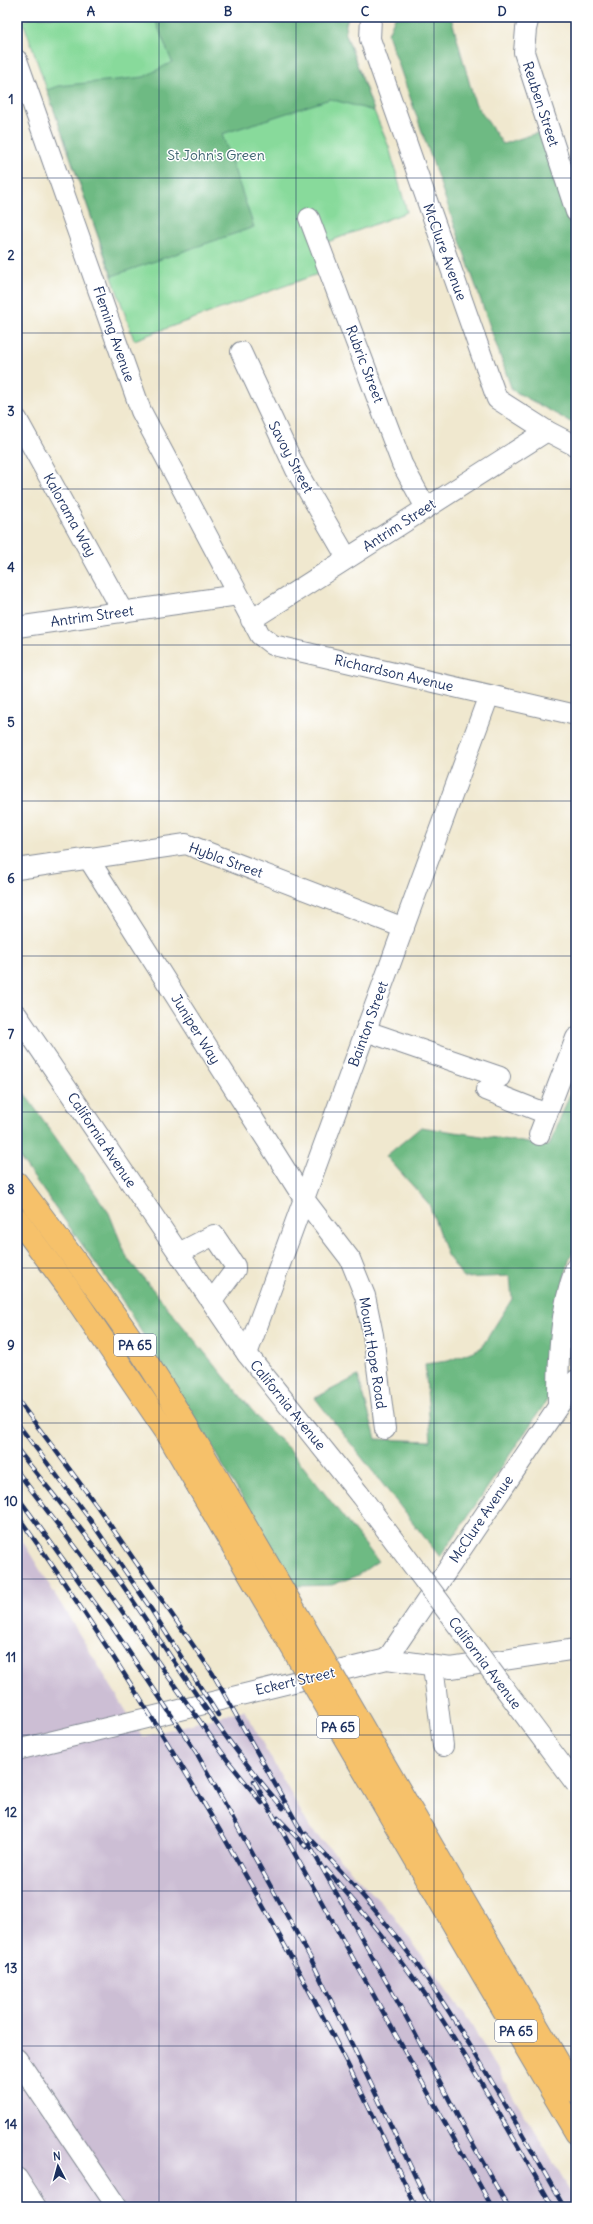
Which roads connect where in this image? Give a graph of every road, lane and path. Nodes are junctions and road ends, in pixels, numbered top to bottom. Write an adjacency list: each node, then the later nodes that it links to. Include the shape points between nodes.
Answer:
1 (371, 17): 8 (street, McClure Avenue, via 370,39 497,399)
2 (530, 17): 4 (street, Reuben Street, via 524,52)
3 (17, 60): 12 (street, Fleming Avenue, via 141,411)
4 (576, 212)
5 (309, 218): 10 (street, Rubric Street, via 402,464)
6 (241, 352): 11 (street, Savoy Street, via 296,470)
7 (17, 419): 13 (street, Kalorama Way)
8 (547, 431): 9 (street, McClure Avenue); 10 (street, Antrim Street)
9 (576, 446)
10 (426, 508): 11 (street, Antrim Street)
11 (347, 558): 14 (street, Antrim Street)
12 (238, 595): 13 (street, Antrim Street); 14 (street, Richardson Avenue)
13 (123, 612): 15 (street, Antrim Street)
14 (252, 620): 16 (street, Richardson Avenue, via 260,635 273,645)
15 (17, 627)
16 (489, 695): 17 (street, Richardson Avenue); 20 (street, Bainton Street)
17 (576, 715)
18 (88, 858): 19 (street, Hybla Street); 20 (street, Hybla Street, via 186,844); 27 (street, Juniper Way)
19 (17, 869)
20 (404, 928): 22 (street, Bainton Street)
21 (17, 1015): 29 (street, California Avenue)
22 (366, 1031): 24 (street, via 493,1083); 27 (street, Bainton Street)
23 (576, 1038): 24 (street)
24 (547, 1114): 25 (street)
25 (539, 1135)
26 (17, 1183): 43 (highway, PA 65, bridge, via 84,1271 176,1408)
27 (304, 1199): 32 (street, Bainton Street); 35 (street, Mount Hope Road, via 350,1259 365,1296 373,1335)
28 (17, 1219): 44 (highway, PA 65, bridge, via 67,1286 167,1433)
29 (180, 1254): 31 (street, California Avenue); 31 (street, via 215,1236 236,1268)
30 (576, 1267): 34 (street, via 566,1299 558,1367)
31 (212, 1302): 32 (street, California Avenue)
32 (247, 1354): 41 (street, California Avenue, bridge, via 360,1495)
33 (576, 1380): 34 (street, McClure Avenue)
34 (558, 1406): 37 (street, McClure Avenue)
35 (385, 1429)
36 (576, 1649): 38 (street, Eckert Street, via 451,1668)
37 (387, 1659): 38 (street, Eckert Street); 40 (street, Eckert Street)
38 (432, 1666): 39 (street)
39 (443, 1746)
40 (17, 1750)
41 (576, 1784)
42 (17, 2059): 47 (street)
43 (576, 2092)
44 (576, 2133)
45 (17, 2178): 46 (street)
46 (36, 2207)
47 (118, 2207)

